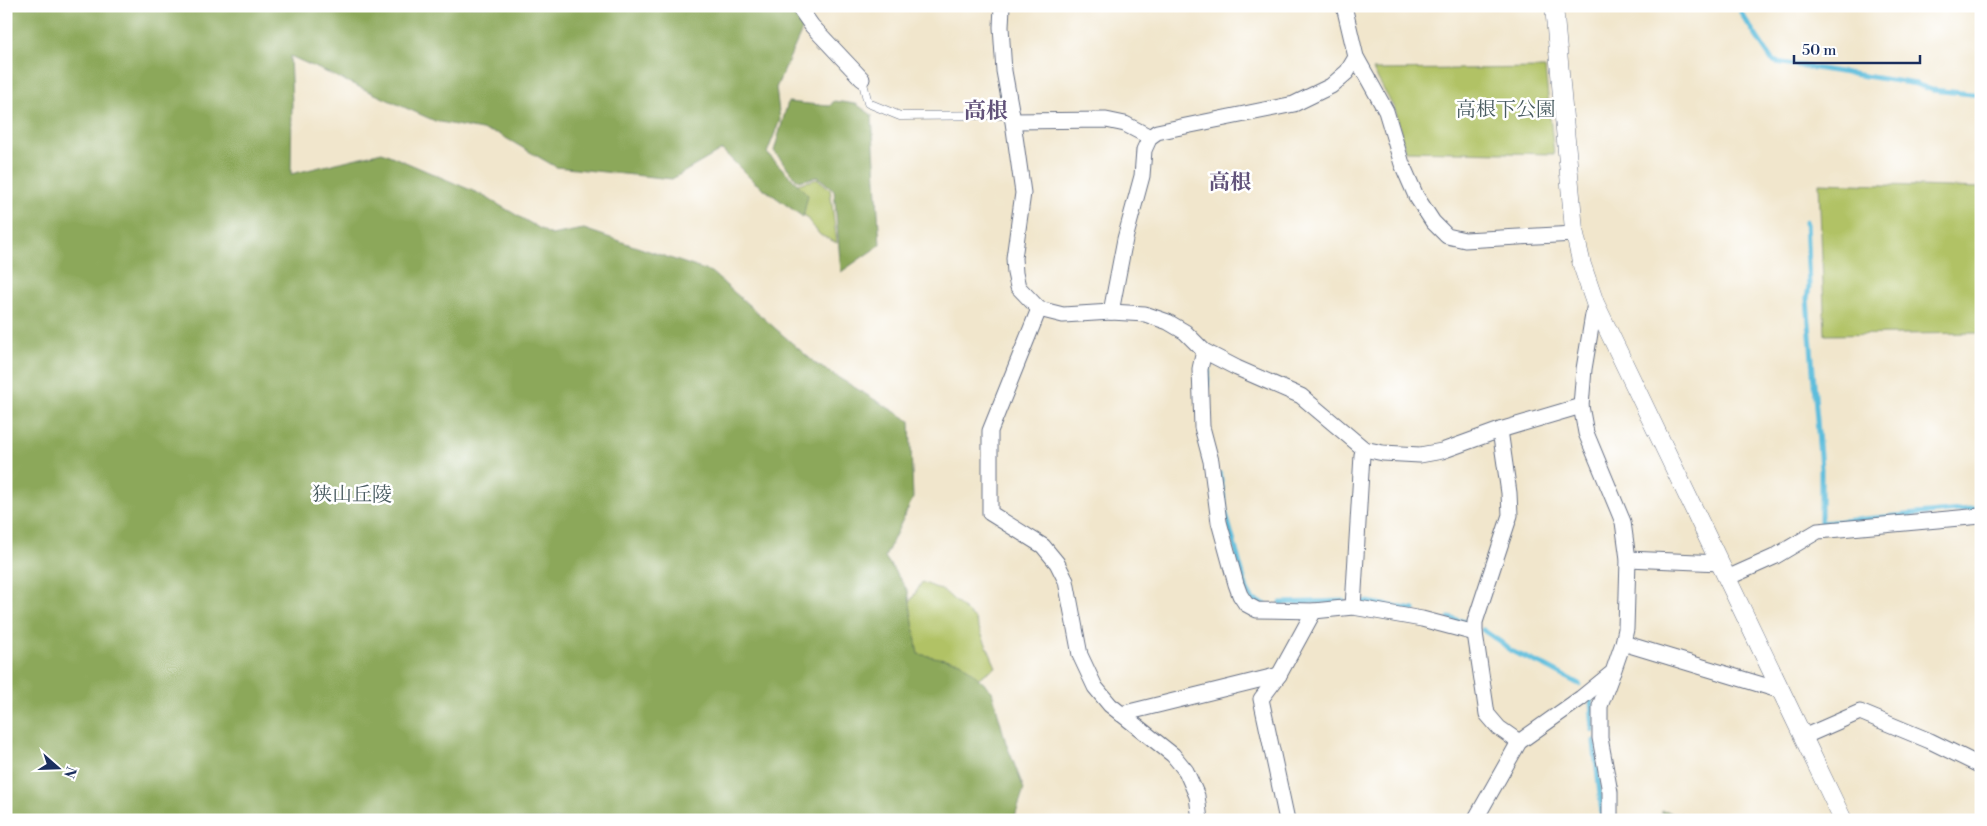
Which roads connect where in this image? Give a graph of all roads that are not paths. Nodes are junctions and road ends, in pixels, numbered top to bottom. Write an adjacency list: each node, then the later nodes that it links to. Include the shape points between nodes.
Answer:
1 (798, 6): 6 (street, via 812,26)
2 (1002, 6): 7 (street, via 1004,72)
3 (1344, 6): 5 (street)
4 (1554, 6): 9 (street)
5 (1356, 57): 8 (street, via 1347,72 1331,86 1294,104 1157,132); 9 (street, via 1386,111 1402,164 1416,196 1447,236 1465,240)
6 (862, 78): 7 (lane, via 868,103 900,116)
7 (1013, 118): 8 (street, via 1106,120 1125,124); 11 (street, via 1023,193 1014,258 1015,274 1018,287)
8 (1150, 137): 12 (street, via 1144,150 1142,176 1125,239)
9 (1575, 234): 10 (street)
10 (1595, 303): 14 (street); 19 (street)
11 (1039, 309): 12 (street, via 1063,315); 27 (street, via 990,431 990,513 1043,546 1057,563 1066,581 1080,655 1102,697)
12 (1111, 312): 13 (street, via 1145,314 1168,322 1185,332)
13 (1204, 351): 16 (street, via 1301,396); 21 (street, via 1200,369 1202,427 1211,461 1219,522 1240,595 1246,604 1257,610)
14 (1581, 406): 15 (street); 18 (street, via 1586,433 1623,522)
15 (1500, 430): 16 (street, via 1420,455); 22 (street, via 1510,515 1475,622)
16 (1364, 449): 20 (street)
17 (1981, 516): 19 (street, via 1818,531 1774,557)
18 (1628, 559): 19 (street); 23 (street)
19 (1723, 571): 26 (street)
20 (1353, 607): 21 (street); 22 (street, via 1422,619)
21 (1314, 611): 25 (street)
22 (1475, 633): 29 (street, via 1487,714)
23 (1624, 643): 24 (street); 26 (street)
24 (1612, 672): 29 (street); 34 (street, via 1600,706 1600,738 1610,792)
25 (1279, 675): 27 (street); 32 (street, via 1261,699)
26 (1782, 691): 28 (street)
27 (1121, 714): 31 (street, via 1173,755 1186,771 1197,796)
28 (1803, 737): 30 (street, via 1860,712); 35 (street)
29 (1519, 742): 33 (street)
30 (1981, 766)
31 (1200, 820)
32 (1287, 820)
33 (1475, 820)
34 (1610, 820)
35 (1843, 820)

